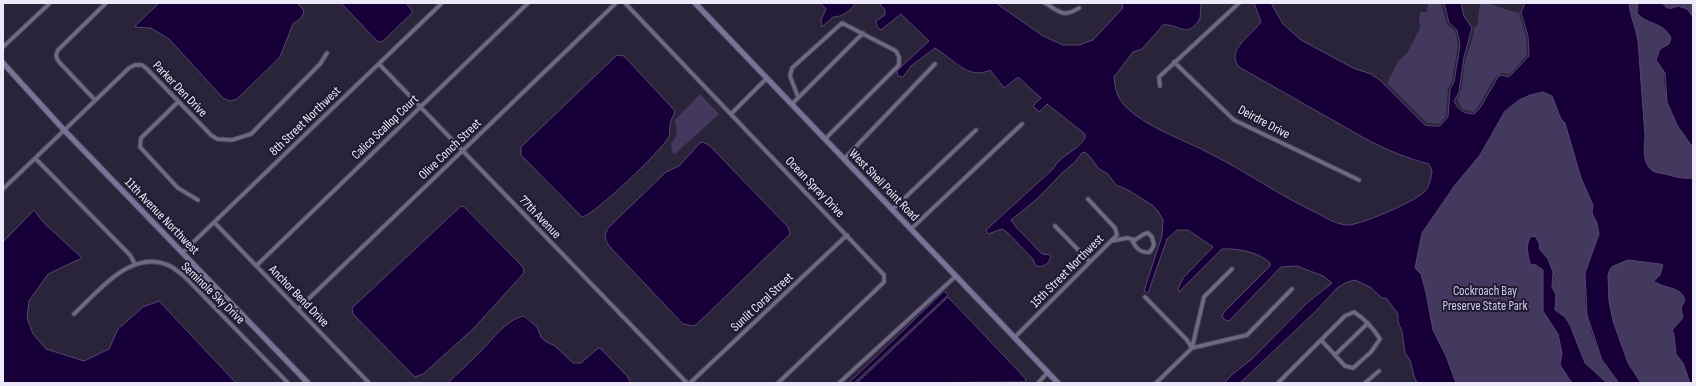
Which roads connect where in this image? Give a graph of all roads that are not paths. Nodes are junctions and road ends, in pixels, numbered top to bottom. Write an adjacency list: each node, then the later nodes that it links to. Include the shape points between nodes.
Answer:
1 (50, 3): 12 (street)
2 (106, 3): 21 (street, via 56,54 60,63)
3 (442, 3): 16 (street, 8th Street Northwest)
4 (528, 3): 24 (street, Calico Scallop Court)
5 (616, 3): 30 (street, Olive Conch Street)
6 (624, 3): 25 (street, Ocean Spray Drive)
7 (695, 3): 18 (street, West Shell Point Road)
8 (1045, 3): 10 (street, via 1065,14)
9 (1239, 3): 14 (street)
10 (1079, 8)
11 (863, 34): 20 (street); 20 (street, via 842,23 792,68 790,76); 29 (street, via 896,51 899,65)
12 (3, 47)
13 (327, 54): 22 (street, Parker Den Drive, via 294,91 250,134 242,138 226,140 211,135)
14 (1174, 62): 19 (street, via 1159,77); 33 (street, Deirdre Drive, via 1234,120)
15 (3, 63): 27 (street, 11th Avenue Northwest)
16 (379, 64): 24 (street, 77th Avenue); 38 (street, 8th Street Northwest)
17 (935, 64): 32 (street)
18 (767, 78): 23 (street, West Shell Point Road); 25 (street)
19 (1160, 86)
20 (798, 97): 23 (street)
21 (96, 100): 22 (street, Parker Den Drive, via 129,68 142,65); 27 (street, Parker Den Drive)
22 (178, 102): 35 (street, via 142,138 140,147 178,188)
23 (792, 104): 29 (street, West Shell Point Road)
24 (420, 107): 30 (street, 77th Avenue); 47 (street, Calico Scallop Court)
25 (730, 114): 41 (street, Ocean Spray Drive)
26 (1022, 124): 40 (street)
27 (64, 130): 31 (street, Parker Den Drive); 44 (street, 11th Avenue Northwest)
28 (976, 130): 37 (street)
29 (825, 139): 32 (street, West Shell Point Road)
30 (462, 151): 52 (street, Olive Conch Street); 64 (street, 77th Avenue)
31 (36, 158): 34 (street, Parker Den Drive); 46 (street, via 130,255)
32 (844, 159): 37 (street, West Shell Point Road)
33 (1358, 180)
34 (3, 189)
35 (198, 200)
36 (1088, 200): 43 (street, 15th Street Northwest, via 1115,228 1117,235)
37 (892, 210): 40 (street, West Shell Point Road)
38 (214, 222): 44 (street, 8th Street Northwest); 47 (street, Anchor Bend Drive)
39 (1055, 226): 45 (street)
40 (911, 229): 49 (street, West Shell Point Road)
41 (847, 235): 65 (street, Sunlit Coral Street); 66 (street, Ocean Spray Drive, via 881,270 884,282)
42 (1132, 240): 42 (street, via 1148,233 1154,245 1152,250 1144,252); 43 (street, via 1127,238)
43 (1112, 241): 45 (street, 15th Street Northwest)
44 (182, 253): 62 (street, 11th Avenue Northwest)
45 (1090, 262): 55 (street, 15th Street Northwest)
46 (135, 264): 53 (street, Seminole Sky Drive, via 116,274); 61 (street, Seminole Sky Drive, via 162,263 184,276)
47 (256, 266): 52 (street, Anchor Bend Drive)
48 (1232, 269): 57 (street, via 1204,297)
49 (956, 276): 55 (street, West Shell Point Road); 67 (street)
50 (1292, 289): 57 (street, via 1247,335)
51 (1145, 297): 57 (street)
52 (298, 309): 63 (street, Anchor Bend Drive)
53 (74, 314)
54 (1368, 323): 56 (street, via 1354,312 1345,316); 58 (street); 58 (street, via 1380,339 1371,352 1353,368 1345,366)
55 (1015, 337): 60 (street, West Shell Point Road)
56 (1322, 341): 58 (street); 71 (street)
57 (1192, 348): 70 (street)
58 (1335, 355)
59 (1379, 371): 72 (street)
60 (1048, 372): 68 (street); 69 (street, West Shell Point Road)
61 (288, 383)
62 (308, 383)
63 (369, 383)
64 (687, 383)
65 (690, 383)
66 (778, 383)
67 (839, 383)
68 (1038, 383)
69 (1058, 383)
70 (1156, 383)
71 (1278, 383)
72 (1366, 383)

